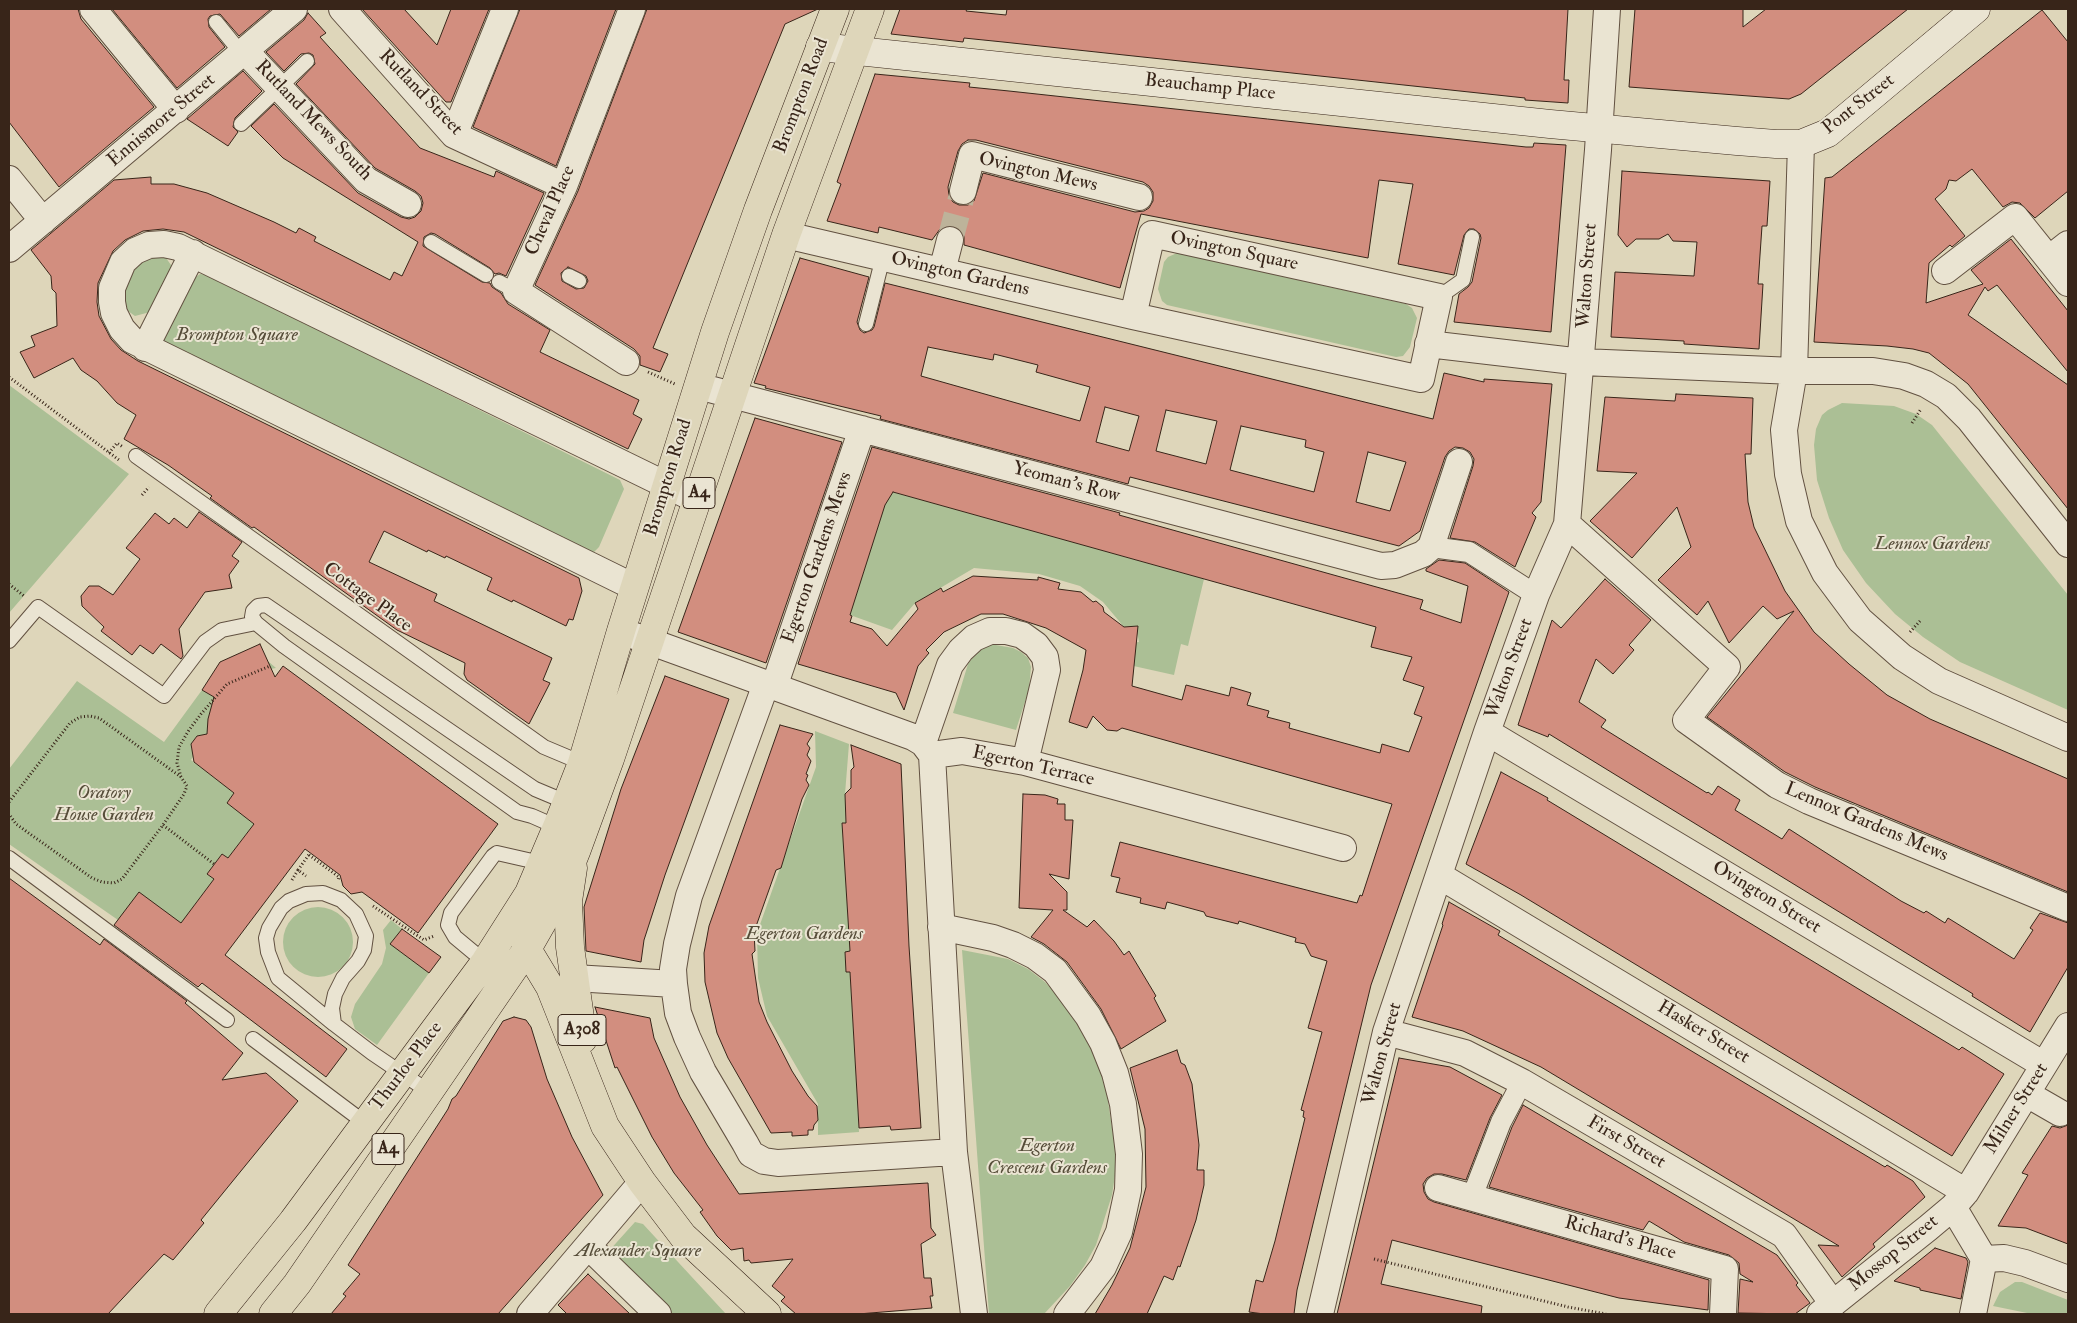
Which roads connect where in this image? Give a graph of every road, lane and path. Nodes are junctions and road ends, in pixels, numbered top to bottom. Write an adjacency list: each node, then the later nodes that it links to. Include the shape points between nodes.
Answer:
1 (93, 9): 16 (street)
2 (342, 9): 19 (street, Rutland Street)
3 (505, 9): 19 (street)
4 (632, 9): 22 (street, Cheval Place)
5 (835, 9): 11 (main road, Brompton Road / A4)
6 (870, 9): 12 (main road, Brompton Road / A4)
7 (1607, 9): 18 (street, Walton Street)
8 (1976, 9): 20 (main road, Pont Street, via 1828,133)
9 (282, 13): 13 (street, Ennismore Street)
10 (216, 22): 13 (lane)
11 (820, 47): 12 (main road, Beauchamp Place); 47 (main road, Brompton Road / A4, via 758,210)
12 (855, 51): 18 (main road, Beauchamp Place); 27 (main road, Brompton Road / A4)
13 (244, 52): 15 (street, Rutland Mews South); 16 (street, Ennismore Street)
14 (307, 61): 15 (lane)
15 (279, 87): 17 (lane); 25 (street, Rutland Mews South, via 366,180)
16 (176, 110): 26 (street, Ennismore Street)
17 (242, 124)
18 (1600, 128): 20 (main road, Pont Street, via 1737,142); 44 (street, Walton Street)
19 (454, 135): 22 (street, Rutland Street)
20 (1801, 144): 46 (street)
21 (9, 179): 26 (street)
22 (564, 186): 45 (street, Cheval Place, via 535,260 507,286)
23 (963, 191): 24 (street, Ovington Mews, via 972,155)
24 (1139, 197)
25 (408, 204)
26 (43, 221): 31 (street, Ennismore Street)
27 (786, 234): 34 (street, Ovington Gardens); 48 (main road, Brompton Road / A4)
28 (1472, 236): 39 (lane, via 1463,280)
29 (950, 240): 35 (street)
30 (431, 242): 37 (lane)
31 (9, 249)
32 (2059, 252): 36 (street, via 2015,217); 38 (street)
33 (193, 254): 43 (street); 43 (street, via 164,244 149,245 135,251 116,275 112,288 114,313 122,329); 54 (street)
34 (883, 257): 35 (street, Ovington Gardens); 41 (lane)
35 (942, 271): 40 (street, Ovington Gardens)
36 (1945, 271)
37 (486, 275)
38 (2068, 283)
39 (1439, 297): 40 (street, Ovington Square, via 1152,234); 42 (street)
40 (1133, 316): 42 (street, via 1421,379)
41 (866, 324)
42 (1428, 344): 44 (street)
43 (145, 348): 59 (street)
44 (1582, 362): 46 (street); 56 (street, Walton Street)
45 (633, 366): 47 (path)
46 (1794, 371): 57 (street, via 1873,371 1904,376 1940,392 1968,419); 70 (street, via 1784,430 1788,474 1799,521 1825,573 1860,620 1902,657 1940,681)
47 (697, 389): 48 (street, Yeoman's Row); 54 (main road, Brompton Road / A4)
48 (732, 394): 51 (street, Yeoman's Row); 55 (main road, Brompton Road / A4)
49 (1916, 414): 50 (path)
50 (1912, 422)
51 (862, 429): 58 (street, Yeoman's Row, via 1381,566 1395,565 1423,554); 68 (street, Egerton Gardens Mews)
52 (136, 456): 73 (lane, Cottage Place, via 544,747)
53 (1459, 462): 58 (street)
54 (666, 486): 55 (street); 59 (main road, Brompton Road / A4)
55 (697, 500): 66 (main road, Brompton Road / A4)
56 (1567, 524): 60 (street, Walton Street); 90 (street, Lennox Gardens Mews, via 1727,667 1686,720 1777,785 1809,802)
57 (2068, 544)
58 (1430, 547): 60 (street, via 1469,552)
59 (634, 587): 64 (main road, Brompton Road / A4)
60 (1536, 595): 69 (street, Walton Street)
61 (1920, 621): 63 (path)
62 (256, 623): 65 (lane, via 222,630 205,642 164,696 38,607); 77 (lane, via 517,812 532,816); 77 (lane, via 253,611 266,605 536,789)
63 (1913, 628)
64 (621, 631): 66 (street); 73 (main road, Brompton Road / A4)
65 (9, 641)
66 (650, 642): 68 (street); 80 (main road, Brompton Road / A4)
67 (270, 666): 74 (path, via 227,684 206,708 179,747 177,763)
68 (770, 686): 71 (street, via 913,737); 97 (street, via 689,896 677,944)
69 (1487, 732): 85 (street, Walton Street); 103 (street, Ovington Street)
70 (2068, 738)
71 (927, 749): 72 (street, Egerton Terrace); 72 (street, via 950,665 974,638 990,631 1006,631 1022,635 1036,645 1045,657 1047,670); 92 (street)
72 (1025, 762): 79 (street, Egerton Terrace)
73 (582, 763): 77 (main road, Brompton Road / A4)
74 (181, 777): 75 (path, via 99,718 80,717 70,723); 78 (path, via 187,786)
75 (9, 802)
76 (9, 814): 78 (path, via 16,824 92,878 114,883 122,879)
77 (562, 814): 82 (main road, Brompton Road / A4)
78 (163, 825): 83 (path)
79 (1343, 848)
80 (578, 849): 94 (main road, Brompton Road / A4, via 551,907); 96 (main road, Brompton Road / A308, via 568,901)
81 (9, 858): 98 (lane)
82 (541, 863): 91 (main road, Brompton Road / A4); 93 (lane, via 502,853 493,856 451,912)
83 (214, 864)
84 (298, 870): 86 (path); 87 (path); 88 (path, via 310,854 338,877)
85 (1440, 876): 101 (street, Walton Street); 115 (street, Hasker Street)
86 (309, 878)
87 (290, 882)
88 (338, 885)
89 (370, 904): 93 (path, via 424,940)
90 (2068, 908)
91 (518, 911): 94 (main road, Brompton Road / A308); 95 (main road, Thurloe Place / A4)
92 (941, 927): 111 (street); 127 (street, via 1013,945 1054,971 1088,1016 1115,1073 1123,1104 1129,1154 1128,1190 1119,1232 1103,1267)
93 (450, 929): 95 (lane)
94 (526, 949): 106 (main road, Thurloe Place / A4); 107 (main road, Brompton Road / A308, via 550,986)
95 (485, 962): 104 (main road, Thurloe Place / A4)
96 (574, 978): 97 (street); 107 (main road, Brompton Road / A308)
97 (674, 984): 111 (street, via 678,1013 699,1063 752,1154 764,1161 778,1163)
98 (227, 1020)
99 (334, 1024): 99 (lane, via 278,978 268,952 266,938 274,917 289,901 306,894 323,893 341,900 356,914 366,936 364,950 335,994 332,1008); 104 (lane)
100 (2068, 1026): 103 (street, Milner Street)
101 (1386, 1032): 105 (street, First Street, via 1465,1053); 128 (street, Walton Street)
102 (253, 1039): 110 (lane)
103 (2044, 1065): 108 (street, Milner Street)
104 (403, 1073): 106 (lane); 110 (main road, Thurloe Place / A4)
105 (1522, 1082): 114 (street, via 1501,1122); 120 (street, First Street, via 1784,1235)
106 (428, 1091): 122 (main road, Thurloe Place / A4, via 297,1284)
107 (591, 1092): 112 (main road, Brompton Road / A308, via 605,1126)
108 (2027, 1094): 109 (street); 115 (street, Milner Street)
109 (2060, 1113)
110 (365, 1123): 121 (main road, Thurloe Place / A4, via 293,1221)
111 (954, 1152): 126 (street)
112 (642, 1182): 116 (street); 125 (main road, Brompton Road / A308, via 683,1236)
113 (1438, 1188): 114 (street, Richard's Place)
114 (1472, 1197): 130 (street, Richard's Place, via 1725,1269)
115 (1959, 1199): 118 (street); 120 (street, Mossop Street)
116 (588, 1246): 123 (street); 124 (street)
117 (1374, 1259): 129 (path)
118 (1984, 1259): 119 (street, via 2018,1261); 131 (street)
119 (2068, 1279)
120 (1826, 1309)
121 (218, 1314)
122 (273, 1314)
123 (530, 1314)
124 (658, 1314)
125 (767, 1314)
126 (974, 1314)
127 (1067, 1314)
128 (1320, 1314)
129 (1606, 1314)
130 (1723, 1314)
131 (1973, 1314)

